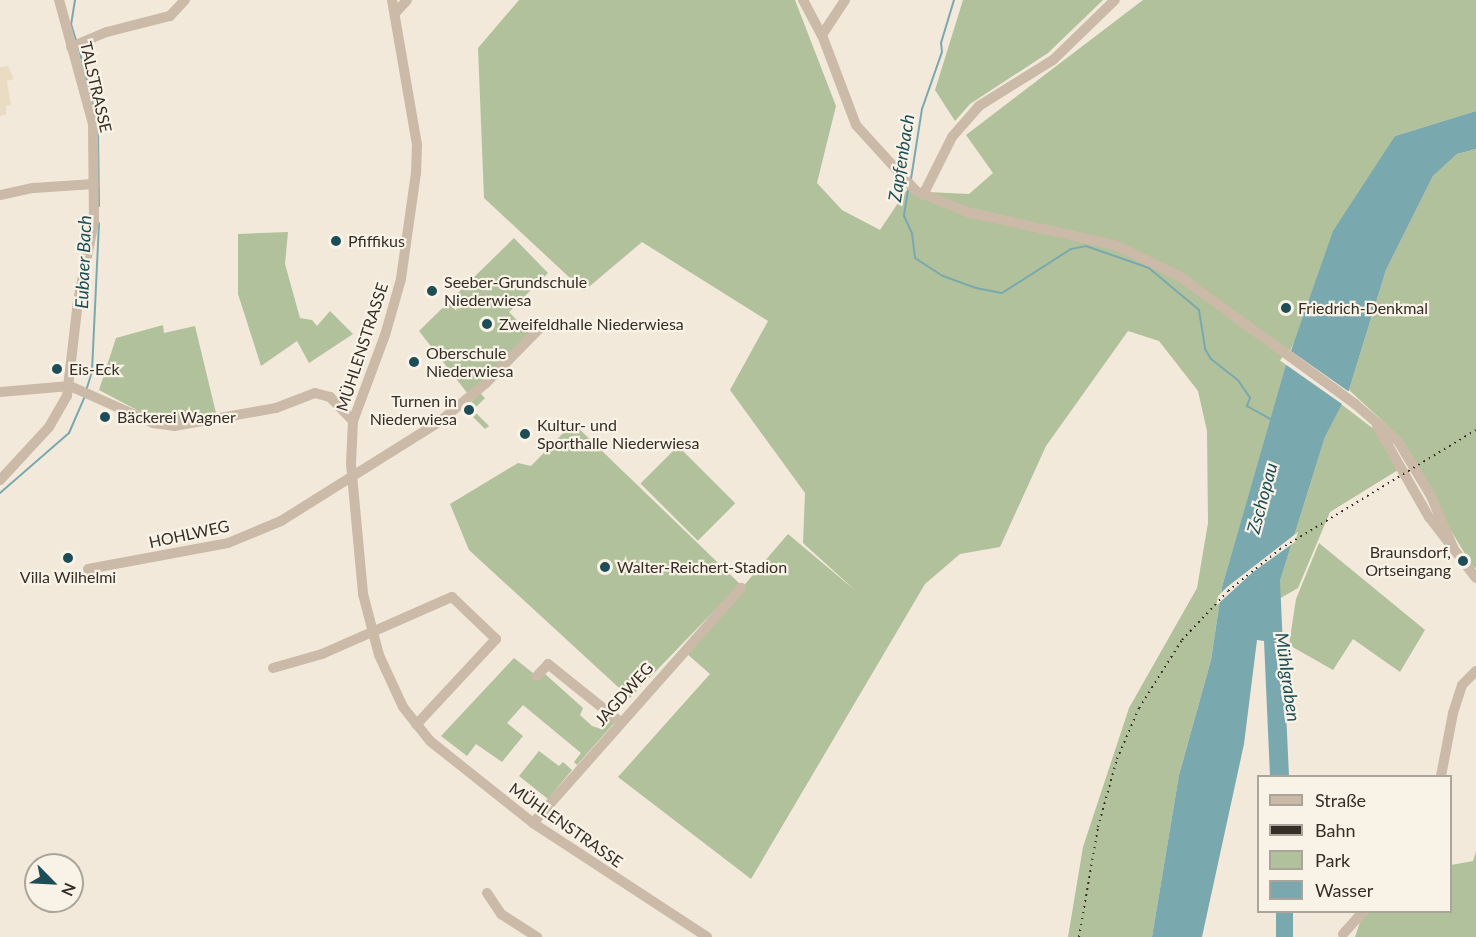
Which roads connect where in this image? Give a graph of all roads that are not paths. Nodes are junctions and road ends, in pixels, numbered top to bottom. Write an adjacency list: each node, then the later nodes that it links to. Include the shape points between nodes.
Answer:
1 (59, 0): 10 (street, TALSTRASSE)
2 (185, 0): 10 (street, via 170,16)
3 (392, 0): 8 (street, MÜHLENSTRASSE)
4 (407, 0): 8 (street)
5 (803, 0): 9 (street)
6 (845, 0): 9 (street)
7 (1116, 0): 12 (street, via 1053,60 972,112 952,137)
8 (396, 12): 17 (street, MÜHLENSTRASSE, via 417,145 416,172 399,287)
9 (822, 35): 12 (street, via 856,125)
10 (77, 44): 11 (street, TALSTRASSE, via 93,124)
11 (94, 184): 13 (street, via 33,188); 15 (street, TALSTRASSE, via 94,222 78,301)
12 (919, 193): 21 (street, via 967,212 1057,230 1132,252 1179,276 1370,416 1429,517)
13 (0, 195)
14 (540, 328): 18 (street, HOHLWEG, via 486,383 439,422)
15 (75, 387): 16 (street); 17 (street, via 153,423 174,426 276,408 315,393 330,397); 19 (street, TALSTRASSE, via 50,427)
16 (0, 392)
17 (353, 421): 18 (street, MÜHLENSTRASSE)
18 (353, 477): 20 (street, HOHLWEG, via 281,521 228,543); 23 (street, MÜHLENSTRASSE, via 357,542)
19 (0, 480)
20 (88, 569)
21 (1476, 578)
22 (741, 588): 27 (street, JAGDWEG)
23 (373, 633): 24 (street); 28 (street, MÜHLENSTRASSE, via 393,688); 28 (street, via 452,597 496,639)
24 (273, 668)
25 (1476, 671): 29 (street, via 1462,685)
26 (537, 676): 27 (street, via 548,664)
27 (619, 721): 30 (street, JAGDWEG)
28 (416, 725): 30 (street, MÜHLENSTRASSE)
29 (1441, 775)
30 (533, 823): 35 (street, MÜHLENSTRASSE)
31 (487, 893): 34 (street, via 501,914)
32 (1362, 913): 33 (street)
33 (1343, 934)
34 (537, 937)
35 (707, 937)

